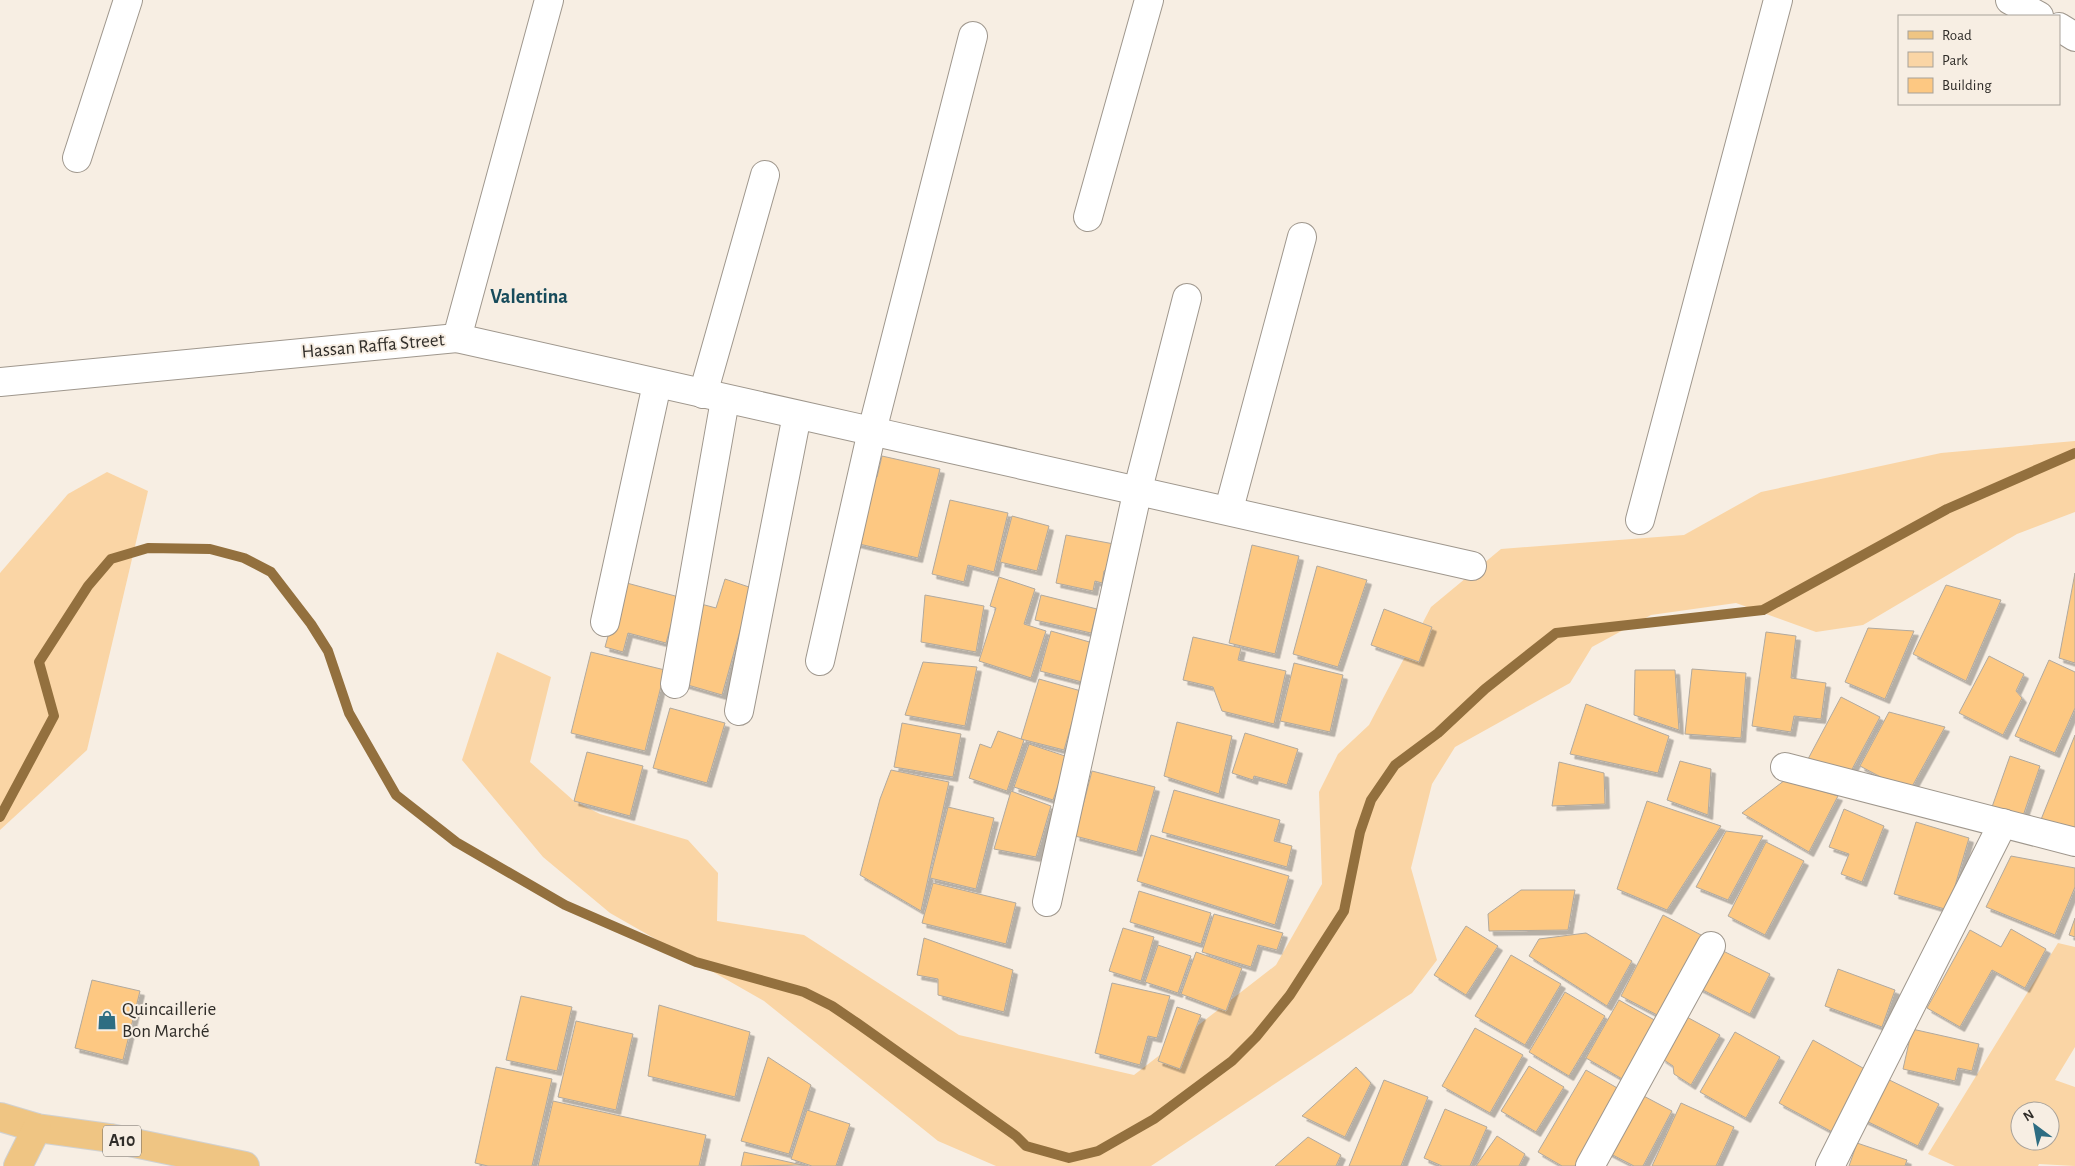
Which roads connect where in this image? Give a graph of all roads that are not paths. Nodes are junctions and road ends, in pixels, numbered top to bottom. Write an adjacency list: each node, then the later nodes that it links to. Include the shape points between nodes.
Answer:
1 (128, 0): 10 (street)
2 (550, 0): 15 (street, Hassan Raffa Street)
3 (1149, 0): 12 (street)
4 (1778, 0): 23 (street)
5 (2010, 0): 6 (street)
6 (2037, 15)
7 (2060, 28): 9 (street)
8 (973, 36): 20 (street)
9 (2075, 36)
10 (77, 158)
11 (765, 175): 18 (street)
12 (1088, 217)
13 (1302, 237): 22 (street)
14 (1187, 298): 21 (street)
15 (457, 338): 16 (street, Hassan Raffa Street); 17 (street)
16 (0, 382)
17 (657, 384): 18 (street); 25 (street)
18 (714, 397): 19 (street); 27 (street)
19 (798, 415): 20 (street); 28 (street)
20 (872, 431): 21 (street); 26 (street)
21 (1138, 489): 22 (street); 32 (street)
22 (1229, 509): 24 (street)
23 (1640, 520)
24 (1472, 566)
25 (605, 622)
26 (820, 661)
27 (675, 684)
28 (739, 711)
29 (1785, 767): 30 (street)
30 (2003, 823): 31 (street); 39 (street)
31 (2075, 842)
32 (1047, 902)
33 (1711, 946): 38 (street)
34 (0, 1117): 35 (main road, A10)
35 (37, 1128): 36 (main road); 37 (main road, A10, via 110,1138)
36 (18, 1166)
37 (245, 1166)
38 (1590, 1166)
39 (1830, 1166)

